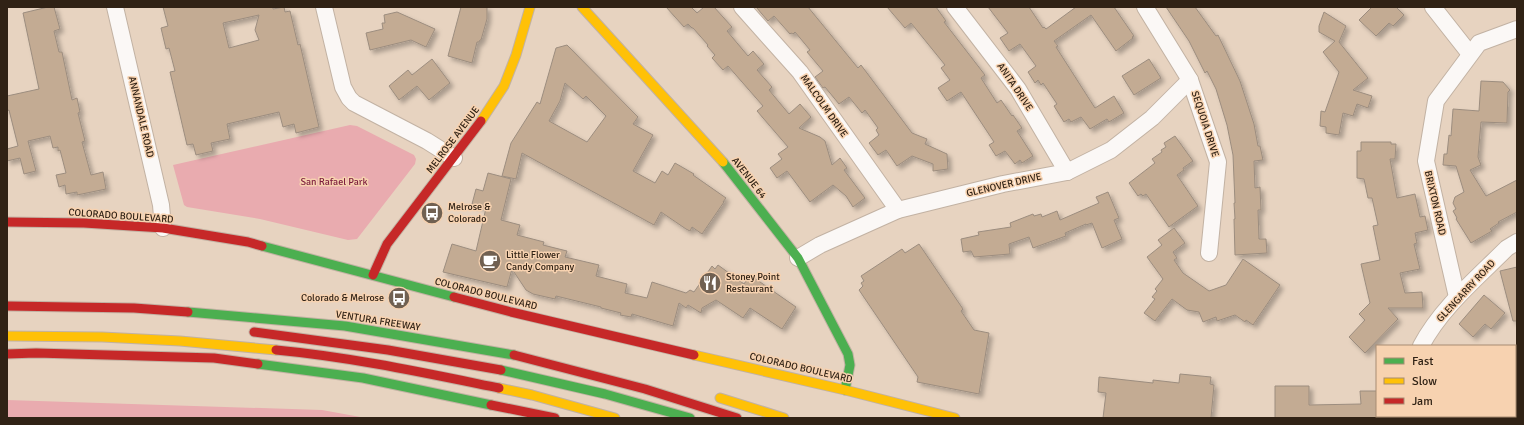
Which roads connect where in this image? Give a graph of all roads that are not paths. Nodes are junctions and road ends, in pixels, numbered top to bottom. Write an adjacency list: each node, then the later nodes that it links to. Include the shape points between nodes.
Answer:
1 (115, 7): 16 (street, ANNANDALE ROAD, via 161,206)
2 (324, 7): 12 (street, via 343,87 349,98)
3 (530, 7): 12 (main road, MELROSE AVENUE, via 504,86)
4 (582, 7): 19 (main road, AVENUE 64, via 718,158)
5 (742, 7): 14 (street, MALCOLM DRIVE, via 800,72)
6 (955, 7): 13 (street, ANITA DRIVE, via 1018,88)
7 (1145, 7): 11 (street, SEQUOIA DRIVE)
8 (1433, 7): 10 (street)
9 (1517, 29): 10 (street, BRIXTON ROAD, via 1479,43)
10 (1470, 54): 21 (street, BRIXTON ROAD, via 1436,101 1426,161)
11 (1190, 80): 13 (street, GLENOVER DRIVE, via 1152,118 1110,150); 18 (street, SEQUOIA DRIVE, via 1218,162)
12 (454, 158): 20 (main road, MELROSE AVENUE, via 387,244)
13 (1067, 172): 14 (street, GLENOVER DRIVE, via 1003,184)
14 (898, 210): 19 (street, GLENOVER DRIVE, via 820,245)
15 (7, 222): 16 (main road, COLORADO BOULEVARD)
16 (163, 228): 20 (main road, COLORADO BOULEVARD, via 248,242)
17 (1517, 242): 21 (street, GLENGARRY ROAD)
18 (1209, 253)
19 (798, 258): 28 (main road, AVENUE 64, via 848,354 850,373)
20 (373, 275): 28 (main road, COLORADO BOULEVARD, via 511,312)
21 (1457, 297): 25 (street, GLENGARRY ROAD)
22 (7, 306): 27 (main road, VENTURA FREEWAY, via 134,308 345,326 514,355)
23 (245, 331): 33 (main road, via 436,357 561,384)
24 (7, 336): 32 (main road, via 180,341 307,353 419,372 524,394)
25 (1421, 345)
26 (7, 354): 31 (main road, via 214,358 363,378)
27 (645, 389): 29 (main road); 34 (main road, VENTURA FREEWAY)
28 (845, 390): 36 (main road, COLORADO BOULEVARD)
29 (689, 393)
30 (711, 396): 35 (main road)
31 (556, 418)
32 (615, 418)
33 (690, 418)
34 (737, 418)
35 (784, 418)
36 (955, 418)

